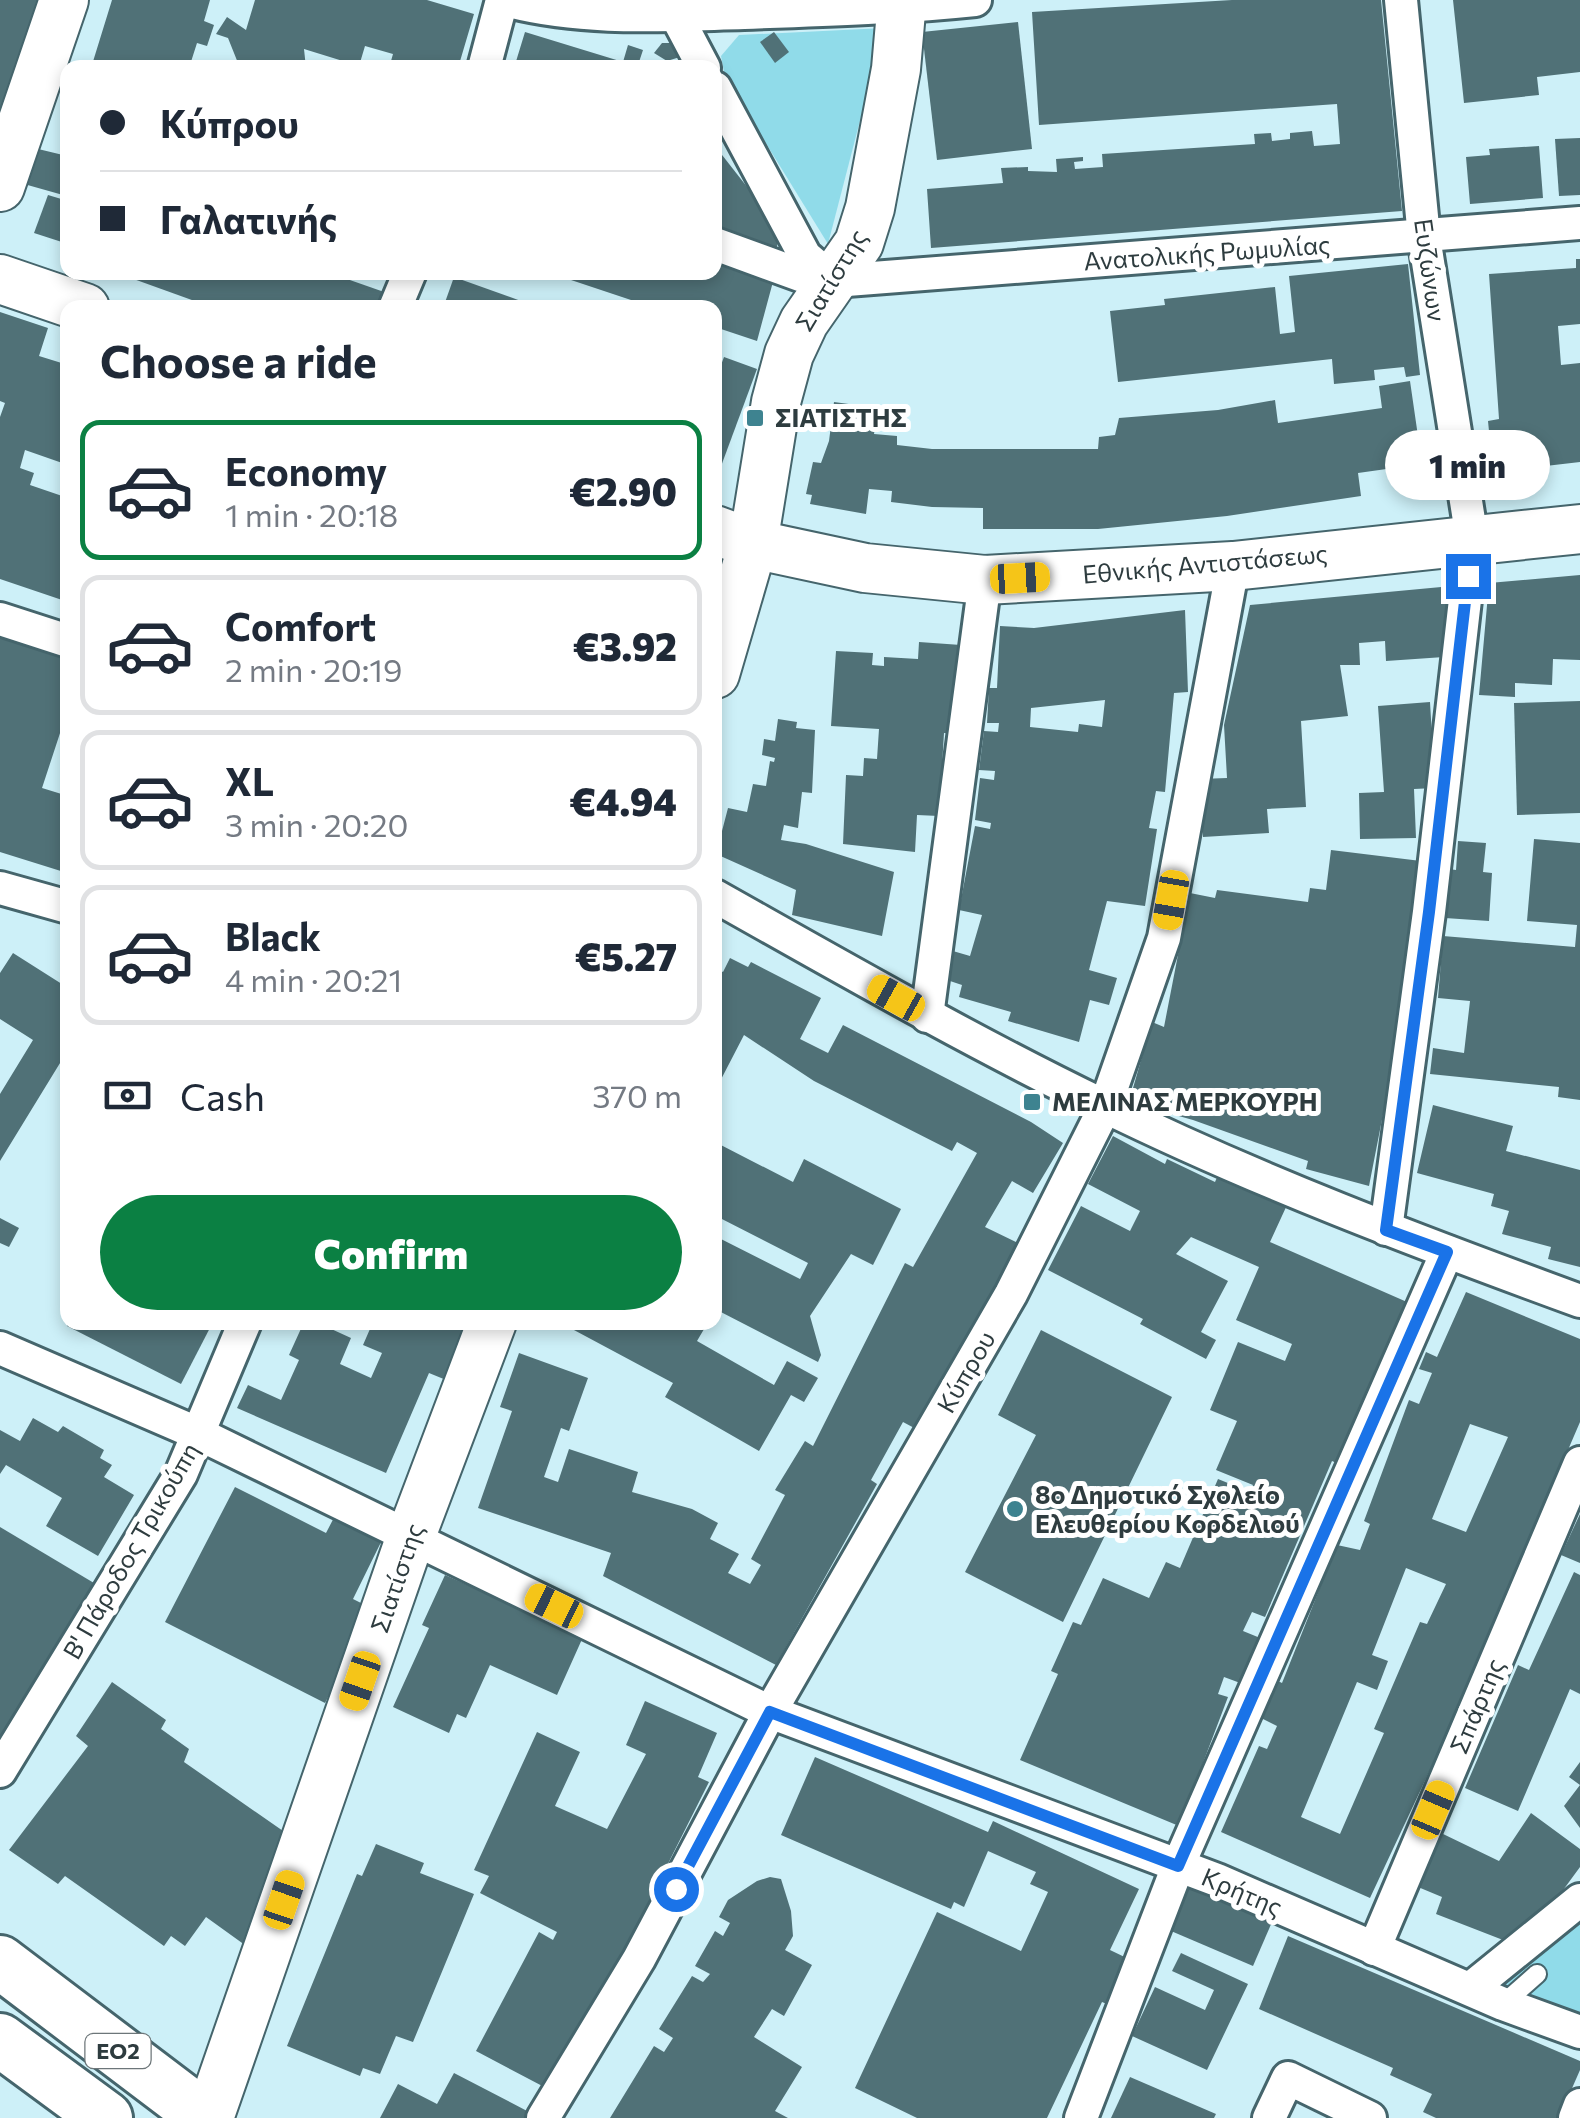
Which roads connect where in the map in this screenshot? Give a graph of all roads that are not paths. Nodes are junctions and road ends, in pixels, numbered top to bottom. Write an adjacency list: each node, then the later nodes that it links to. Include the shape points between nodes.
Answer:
1 (64, 0): 10 (street)
2 (504, 0): 6 (street, via 563,12); 7 (street)
3 (976, 0): 5 (street)
4 (1401, 0): 12 (street, Ευζώνων)
5 (902, 4): 6 (street); 15 (street, Σιατίστης, via 870,208 859,243)
6 (676, 15): 8 (street)
7 (486, 60)
8 (700, 60)
9 (722, 101): 15 (street, via 798,244)
10 (0, 188)
11 (1580, 224): 12 (street, Ανατολικής Ρωμυλίας)
12 (1424, 237): 15 (street, Ανατολικής Ρωμυλίας); 19 (street, Ευζώνων)
13 (722, 247): 15 (street, Ανατολικής Ρωμυλίας)
14 (0, 279): 16 (street)
15 (834, 281): 18 (street, Σιατίστης, via 804,322 784,370)
16 (62, 300)
17 (1580, 529): 19 (street, Εθνικής Αντιστάσεως)
18 (734, 537): 21 (street, Εθνικής Αντιστάσεως, via 865,568); 23 (street, Σιατίστης)
19 (1472, 539): 20 (street, Εθνικής Αντιστάσεως); 30 (street, Ευζώνων)
20 (1233, 566): 21 (street, Εθνικής Αντιστάσεως); 29 (street, Κύπρου, via 1164,938)
21 (985, 580): 28 (street)
22 (0, 619): 24 (street)
23 (722, 624)
24 (60, 638)
25 (0, 888): 27 (street)
26 (722, 900): 28 (street)
27 (60, 905)
28 (927, 1016): 29 (street)
29 (1106, 1107): 30 (street); 39 (street, Κύπρου, via 1011,1294)
30 (1386, 1230): 31 (street)
31 (1447, 1252): 32 (street); 41 (street)
32 (1580, 1301)
33 (243, 1330): 36 (street, Β' Πάροδος Τρικούπη)
34 (489, 1330): 38 (street, Σιατίστης)
35 (0, 1348): 36 (street, Κρήτης)
36 (199, 1434): 38 (street, Κρήτης); 40 (street, Β' Πάροδος Τρικούπη)
37 (1580, 1463): 43 (street, Σπάρτης)
38 (411, 1536): 39 (street, Κρήτης); 52 (street, Σιατίστης)
39 (770, 1712): 41 (street, Κρήτης); 53 (street, Κύπρου, via 639,1960)
40 (0, 1771)
41 (1178, 1866): 43 (street, Κρήτης); 54 (street)
42 (1580, 1900): 46 (street)
43 (1374, 1950): 46 (street, Κρήτης)
44 (15, 1973): 52 (main road, ΕΟ2)
45 (1537, 1974): 47 (lane)
46 (1470, 1988): 47 (street, Κρήτης)
47 (1503, 2004): 48 (street, Κρήτης)
48 (1580, 2032)
49 (0, 2040): 51 (main road, ΕΟ2)
50 (1580, 2105): 57 (street)
51 (106, 2118)
52 (207, 2118)
53 (544, 2118)
54 (1081, 2118)
55 (1268, 2118): 56 (street, via 1288,2078)
56 (1370, 2118)
57 (1575, 2118)

